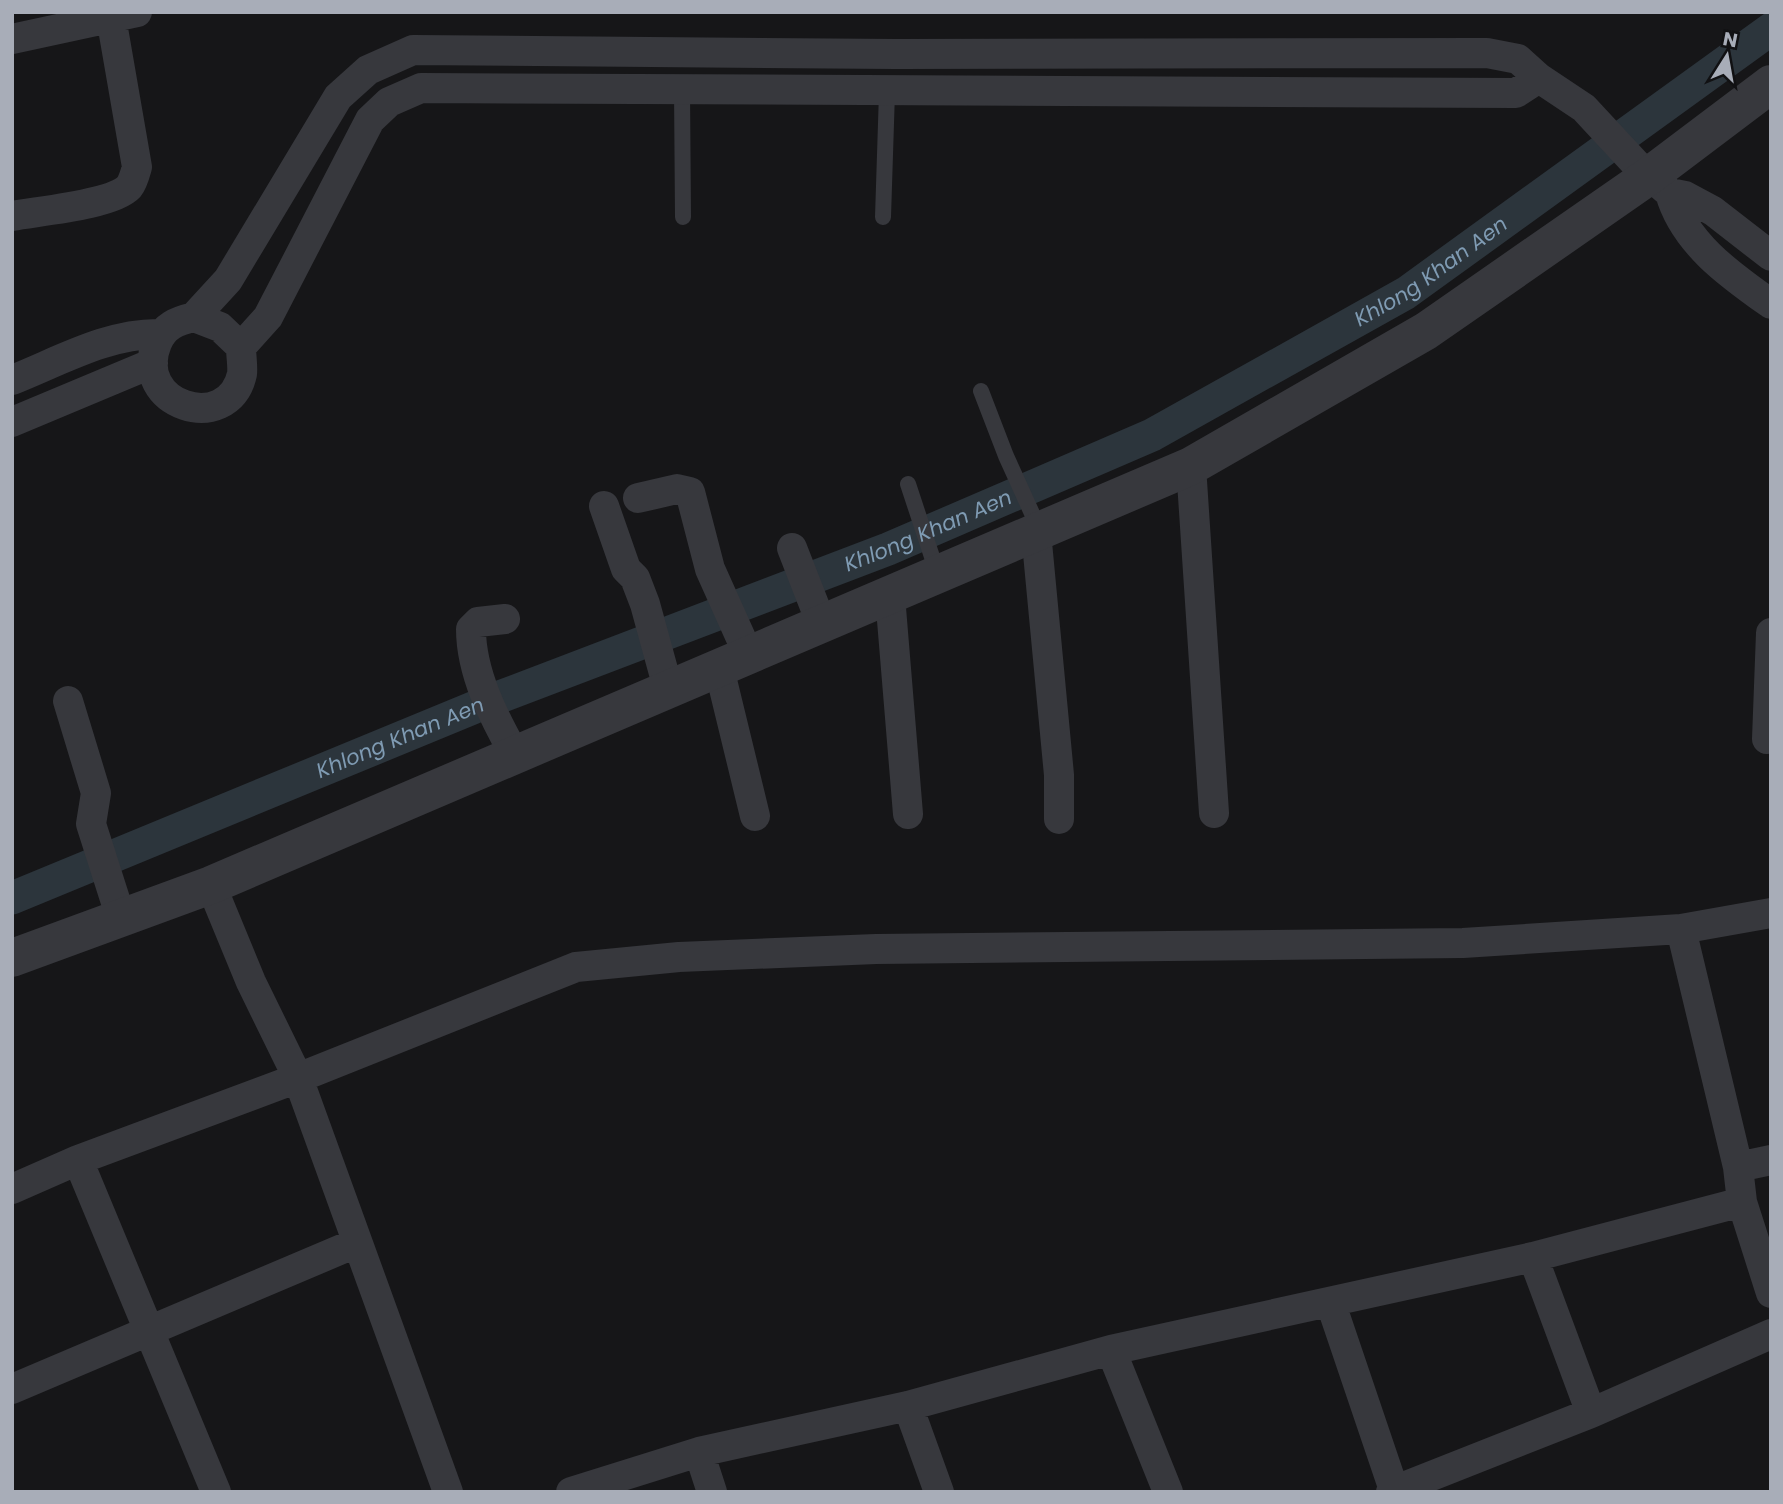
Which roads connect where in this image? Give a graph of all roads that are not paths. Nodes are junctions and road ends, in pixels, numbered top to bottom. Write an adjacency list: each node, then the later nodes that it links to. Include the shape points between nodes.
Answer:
1 (124, 14): 2 (street); 9 (street, via 137,167 130,186 100,200)
2 (60, 20): 3 (street)
3 (12, 38)
4 (1539, 78): 7 (street, via 1516,93); 8 (street, via 1584,108); 14 (street, via 1518,59 1487,53 413,50 368,70 338,97 228,280)
5 (1771, 84): 8 (street)
6 (682, 90): 7 (street); 10 (lane); 15 (street, via 421,88 389,102 370,120 268,317)
7 (887, 92): 11 (lane)
8 (1652, 178): 12 (street, via 1713,211); 13 (street, via 1691,237 1738,281); 20 (street, via 1426,331)
9 (12, 216)
10 (683, 217)
11 (883, 217)
12 (1771, 256)
13 (1771, 304)
14 (194, 317): 15 (street, via 220,327); 16 (street, via 176,321)
15 (241, 347): 16 (street, via 242,374 221,403 209,408 186,408 158,388)
16 (157, 349): 17 (street, via 137,334 114,338); 19 (street)
17 (12, 380)
18 (981, 391): 24 (lane)
19 (12, 422)
20 (1191, 466): 24 (street); 36 (street)
21 (911, 491): 26 (lane)
22 (638, 498): 31 (street, via 677,489 690,492)
23 (604, 506): 32 (street, via 626,569 635,578 645,604)
24 (1035, 526): 26 (street); 39 (street, via 1059,775)
25 (792, 548): 28 (street)
26 (936, 569): 27 (street)
27 (890, 596): 28 (street); 37 (street)
28 (817, 612): 31 (street)
29 (505, 619): 35 (street, via 482,621 471,629 474,662)
30 (1771, 633): 34 (street)
31 (734, 650): 32 (street); 38 (street)
32 (664, 673): 35 (street)
33 (68, 701): 41 (street, via 96,793 91,824)
34 (1767, 739)
35 (507, 741): 40 (street)
36 (1214, 813)
37 (908, 814)
38 (755, 816)
39 (1059, 819)
40 (211, 885): 41 (street); 45 (street)
41 (117, 906): 44 (street)
42 (1771, 913): 43 (street)
43 (1681, 929): 45 (street, via 1463,943 876,949 680,957 589,966); 48 (street)
44 (12, 958)
45 (298, 1078): 46 (street); 51 (street)
46 (78, 1160): 49 (street); 55 (street)
47 (1771, 1160): 48 (street)
48 (1738, 1167): 50 (street)
49 (12, 1189)
50 (1742, 1202): 52 (street); 53 (street)
51 (356, 1242): 55 (street); 64 (street)
52 (1533, 1256): 54 (street); 60 (street)
53 (1771, 1293)
54 (1331, 1304): 57 (street); 62 (street)
55 (149, 1332): 58 (street); 63 (street)
56 (1771, 1334): 60 (street)
57 (1111, 1350): 59 (street); 68 (street)
58 (12, 1390)
59 (908, 1406): 61 (street); 67 (street)
60 (1591, 1413): 62 (street)
61 (699, 1452): 65 (street); 66 (street)
62 (1392, 1491)
63 (216, 1492)
64 (448, 1492)
65 (571, 1492)
66 (712, 1492)
67 (939, 1492)
68 (1168, 1492)

